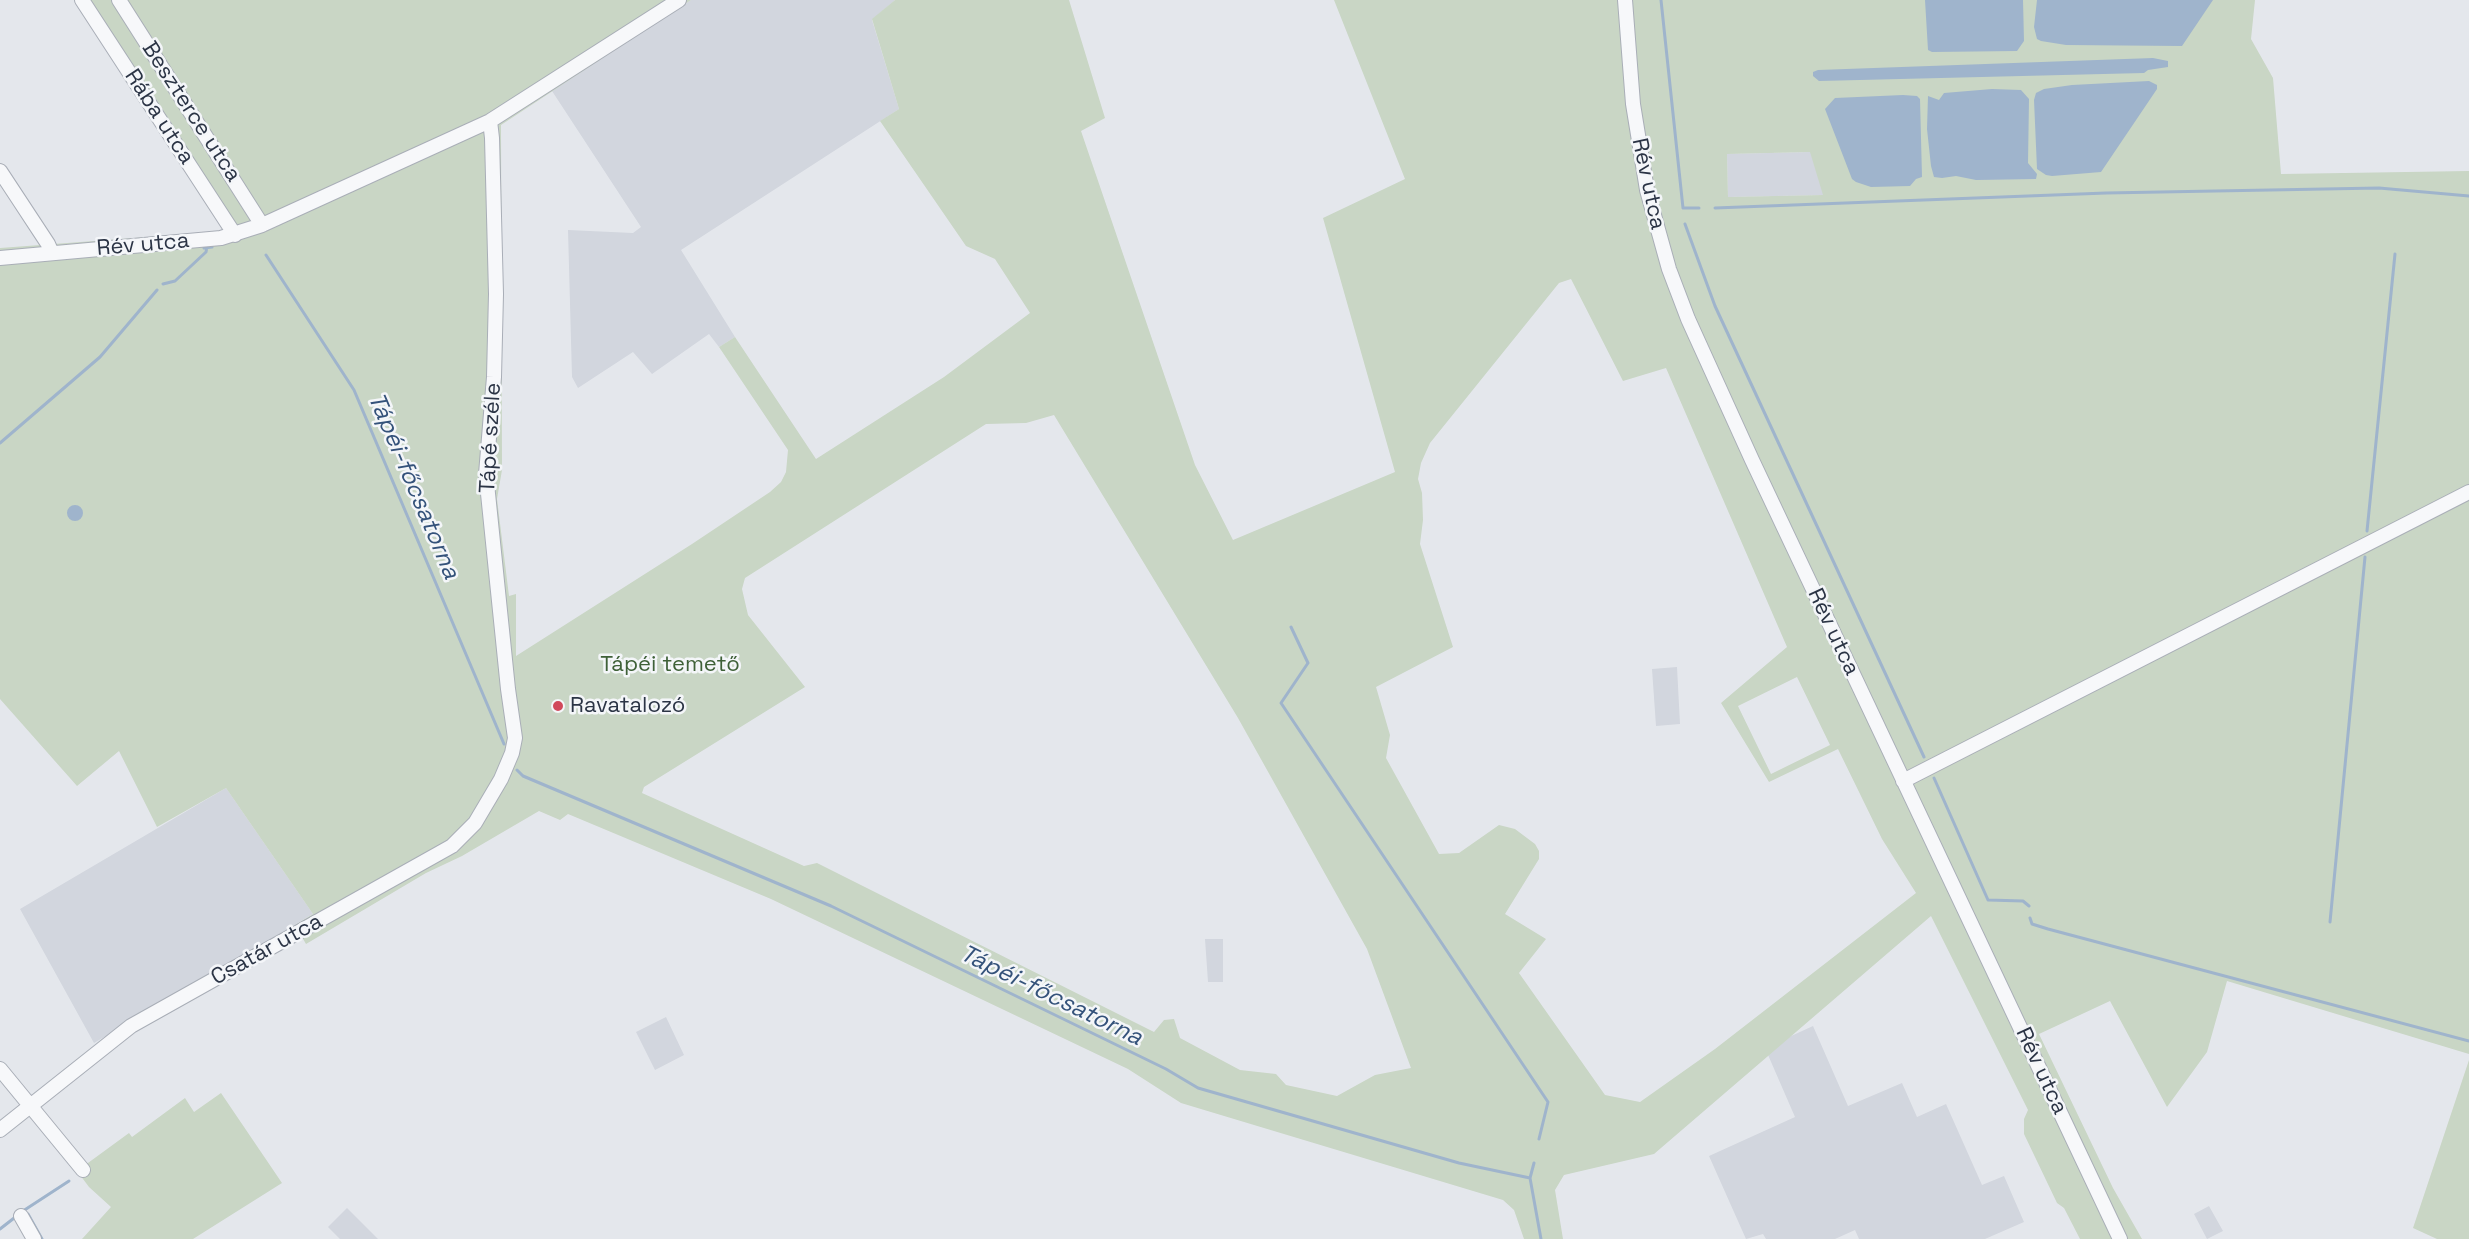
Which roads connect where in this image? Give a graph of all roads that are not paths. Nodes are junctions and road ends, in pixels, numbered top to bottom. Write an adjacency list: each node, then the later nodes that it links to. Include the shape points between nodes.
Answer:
1 (82, 0): 8 (street, Rába utca)
2 (119, 0): 7 (street, Beszterce utca)
3 (679, 0): 5 (street, Rév utca)
4 (1625, 0): 13 (street, Rév utca, via 1640,150 1669,269 1752,460)
5 (490, 121): 7 (street, Rév utca); 12 (street, Tápé széle, via 496,294 486,474 515,731)
6 (0, 171): 9 (street)
7 (262, 225): 8 (street, Rév utca)
8 (235, 235): 9 (street, Rév utca)
9 (52, 254): 10 (street, Rév utca)
10 (0, 258)
11 (2469, 492): 13 (street)
12 (512, 753): 15 (street, Csatár utca, via 482,813 452,846 131,1026)
13 (1904, 781): 20 (street, Rév utca)
14 (0, 1069): 15 (street)
15 (31, 1106): 16 (street, Csatár utca); 17 (street)
16 (0, 1130)
17 (83, 1170)
18 (21, 1216): 19 (street)
19 (34, 1239)
20 (2120, 1239)

